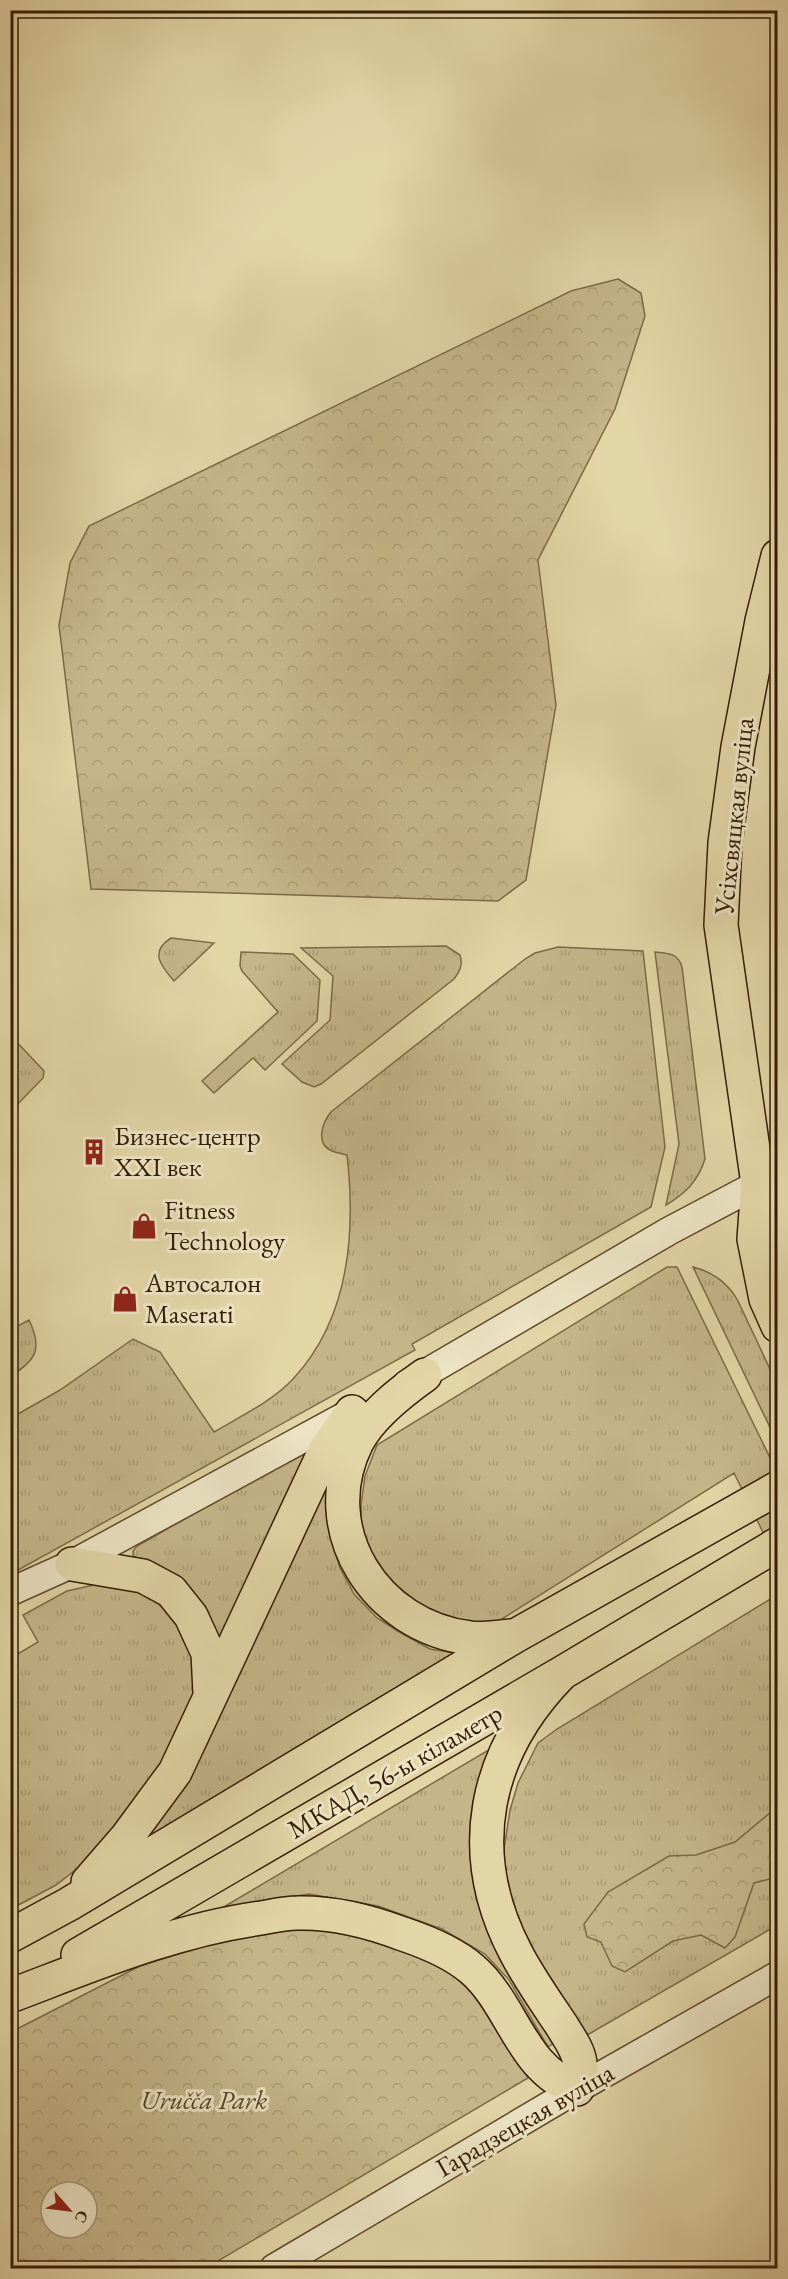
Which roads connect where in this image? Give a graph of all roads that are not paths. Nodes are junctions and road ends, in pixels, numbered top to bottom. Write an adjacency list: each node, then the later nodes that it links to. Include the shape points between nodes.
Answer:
1 (777, 556): 2 (main road, Усіхсвяцкая вуліца, via 738,747 725,843 721,925)
2 (768, 1196): 3 (main road, Усіхсвяцкая вуліца, via 754,1239 766,1299); 4 (street, via 669,1231)
3 (777, 1326)
4 (425, 1375): 5 (street); 10 (main road, via 394,1398 358,1441 345,1475 341,1506 347,1536 369,1584 412,1618 440,1632 471,1639)
5 (352, 1412): 8 (street); 12 (main road, via 325,1451)
6 (777, 1488): 10 (main road, МКАД, 56-ы кіламетр)
7 (770, 1548): 11 (main road, МКАД, 56-ы кіламетр)
8 (72, 1564): 9 (street); 12 (main road, via 143,1576 171,1591 191,1616 208,1653)
9 (10, 1592)
10 (515, 1635): 13 (main road, МКАД, 56-ы кіламетр)
11 (562, 1673): 16 (main road, МКАД, 56-ы кіламетр); 17 (main road, via 539,1696 523,1720 501,1766 489,1811 487,1862 496,1908 509,1938 579,2056 581,2077)
12 (211, 1696): 13 (main road, via 176,1772)
13 (69, 1904): 14 (main road, МКАД, 56-ы кіламетр)
14 (10, 1936)
15 (777, 1975): 17 (street, Гарадзецкая вуліца)
16 (10, 1995): 17 (main road, via 206,1927 296,1913 340,1915 420,1940 472,1969 490,1988 541,2067 556,2080)
17 (577, 2089): 18 (street, Гарадзецкая вуліца)
18 (274, 2268)

